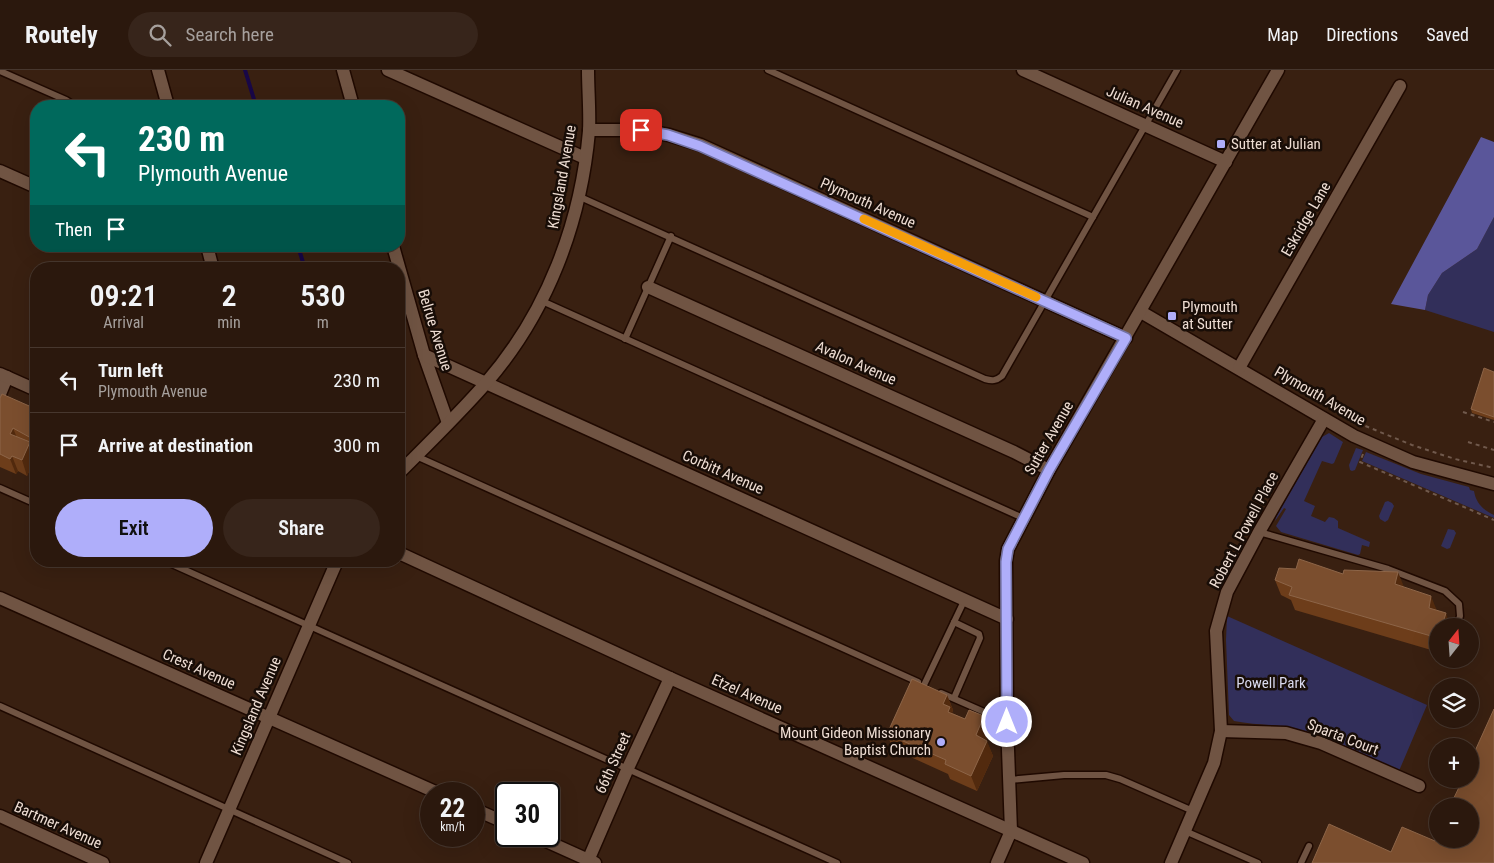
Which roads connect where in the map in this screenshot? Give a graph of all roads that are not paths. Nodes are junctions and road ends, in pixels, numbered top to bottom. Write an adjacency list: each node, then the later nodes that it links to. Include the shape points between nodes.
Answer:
1 (158, 70): 12 (street)
2 (343, 70): 13 (street)
3 (388, 70): 16 (street)
4 (588, 70): 15 (street, Kingsland Avenue)
5 (768, 70): 21 (lane)
6 (1023, 70): 14 (street, Julian Avenue)
7 (1178, 70): 14 (lane)
8 (1278, 70): 17 (street, Sutter Avenue)
9 (0, 71): 11 (lane)
10 (1400, 86): 31 (street, Eskridge Lane)
11 (66, 100)
12 (166, 100)
13 (351, 100)
14 (1146, 126): 17 (street, Julian Avenue); 21 (lane)
15 (589, 130): 16 (street, Kingsland Avenue); 26 (street, Plymouth Avenue, via 641,130 700,146)
16 (585, 158): 20 (street, Kingsland Avenue)
17 (1226, 162): 27 (street, Sutter Avenue)
18 (0, 171): 19 (street)
19 (30, 184)
20 (578, 196): 22 (lane); 25 (street, Kingsland Avenue, via 559,263)
21 (1093, 217): 26 (lane)
22 (671, 236): 23 (lane); 26 (lane, via 992,381 1002,376)
23 (648, 287): 29 (lane); 40 (street, Avalon Avenue)
24 (405, 288): 30 (street, Belrue Avenue)
25 (542, 301): 29 (lane); 33 (street, Kingsland Avenue)
26 (1046, 302): 28 (street, Plymouth Avenue)
27 (1141, 312): 28 (street, Sutter Avenue); 31 (street, Plymouth Avenue)
28 (1126, 338): 40 (street, Sutter Avenue)
29 (625, 339): 44 (lane)
30 (424, 355): 33 (street, Corbitt Avenue); 37 (street, Belrue Avenue)
31 (1239, 368): 36 (street, Plymouth Avenue)
32 (4, 376): 34 (street); 35 (street)
33 (486, 383): 37 (street, Kingsland Avenue); 50 (street, Corbitt Avenue)
34 (30, 387)
35 (0, 394)
36 (1324, 419): 41 (street, Plymouth Avenue, via 1414,462); 45 (street, Robert L Powell Place)
37 (448, 423): 38 (street, Kingsland Avenue)
38 (416, 456): 39 (street, Kingsland Avenue); 56 (lane)
39 (405, 467)
40 (1049, 470): 44 (street, Sutter Avenue)
41 (1494, 484)
42 (0, 488): 43 (lane)
43 (30, 501)
44 (1023, 518): 52 (street, Sutter Avenue, via 1008,549)
45 (1258, 532): 51 (lane, via 1388,569 1445,591 1459,604); 61 (street, Robert L Powell Place, via 1227,592 1216,632)
46 (405, 556): 55 (street, Etzel Avenue)
47 (178, 567): 54 (lane)
48 (334, 567): 54 (street, Kingsland Avenue)
49 (0, 598): 59 (street, Crest Avenue)
50 (965, 599): 52 (street, Corbitt Avenue); 53 (lane)
51 (1459, 618)
52 (1007, 619): 60 (street, Sutter Avenue)
53 (954, 622): 56 (lane); 57 (lane, via 979,634 980,638)
54 (309, 625): 59 (street, Kingsland Avenue); 62 (lane)
55 (670, 678): 62 (street, 66th Street); 69 (street, Etzel Avenue)
56 (924, 685): 57 (lane)
57 (954, 698): 60 (lane)
58 (0, 706): 66 (lane)
59 (269, 718): 64 (street, Crest Avenue); 66 (street, Kingsland Avenue)
60 (1007, 722): 63 (street, Sutter Avenue)
61 (1221, 731): 65 (street, Sparta Court, via 1286,733 1321,743); 67 (street, Robert L Powell Place, via 1214,763)
62 (628, 768): 73 (street, 66th Street); 77 (lane)
63 (1009, 780): 67 (lane, via 1106,775); 69 (street, Sutter Avenue)
64 (420, 785)
65 (1419, 786)
66 (229, 810): 75 (street, Kingsland Avenue); 76 (lane)
67 (1193, 811): 70 (street, Robert L Powell Place)
68 (0, 816): 74 (street, Bartmer Avenue)
69 (1011, 831): 78 (street, Sutter Avenue); 79 (street, Etzel Avenue)
70 (1185, 831): 80 (street, Robert L Powell Place); 81 (lane)
71 (1309, 846): 82 (lane)
72 (558, 847): 73 (street)
73 (590, 862)
74 (104, 863)
75 (206, 863)
76 (348, 863)
77 (837, 863)
78 (997, 863)
79 (1083, 863)
80 (1171, 863)
81 (1258, 863)
82 (1301, 863)

